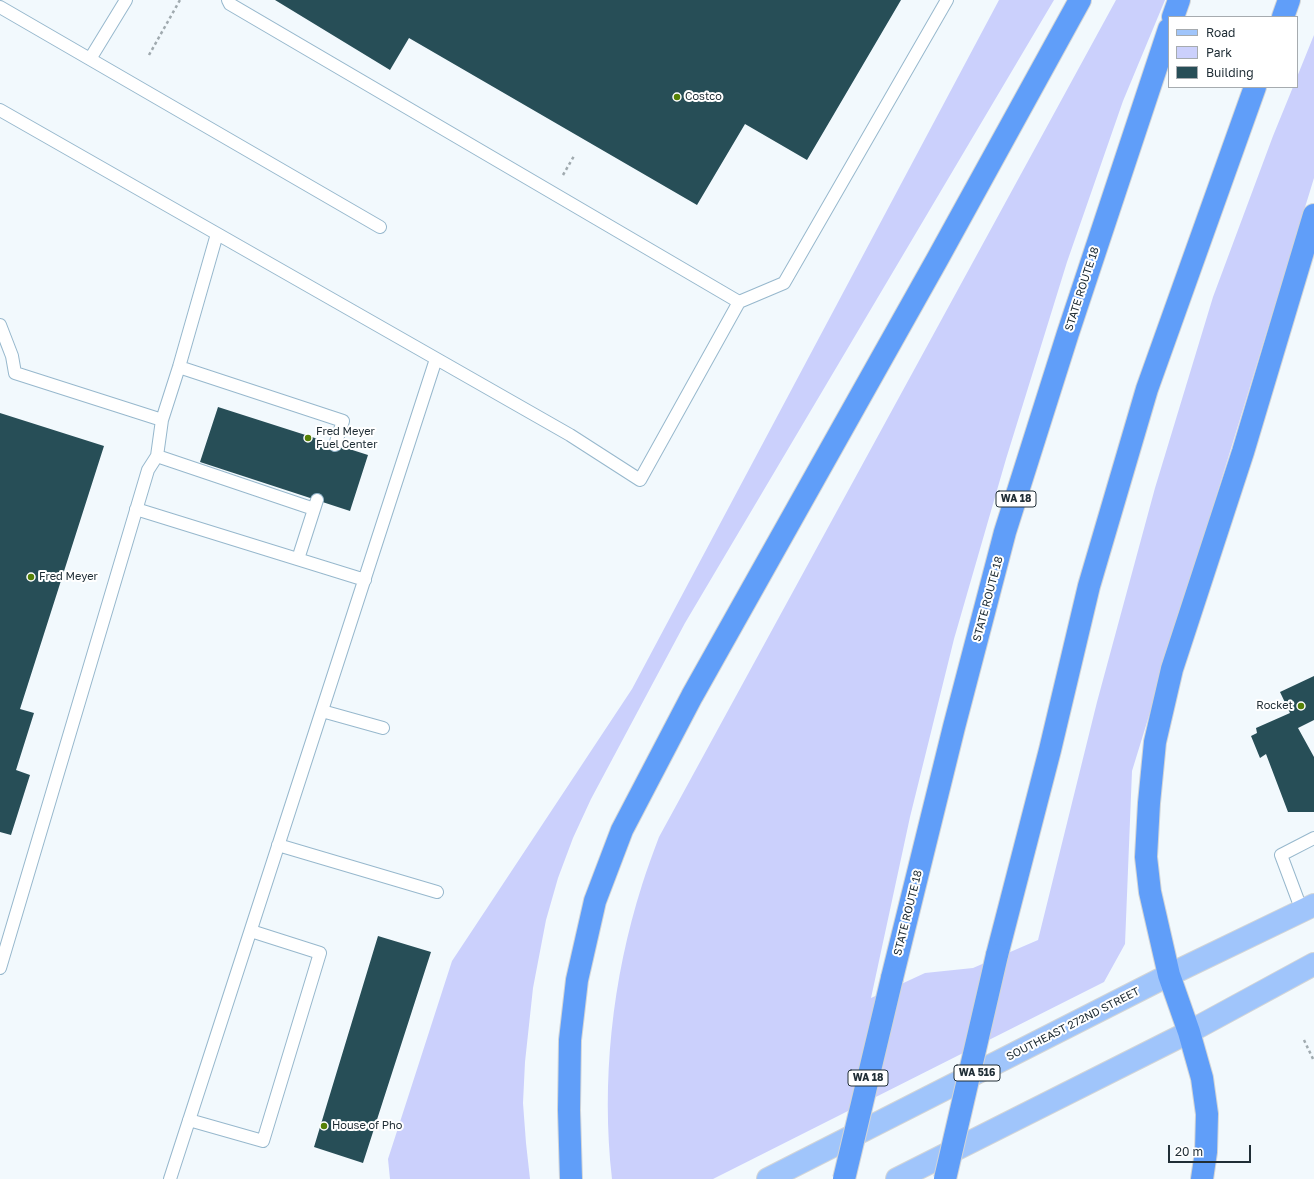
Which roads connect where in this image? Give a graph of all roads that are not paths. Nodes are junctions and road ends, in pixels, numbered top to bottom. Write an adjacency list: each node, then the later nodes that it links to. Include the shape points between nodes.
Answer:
1 (126, 0): 11 (lane)
2 (228, 0): 17 (lane, via 230,4)
3 (947, 0): 17 (lane, via 784,283)
4 (1080, 0): 40 (highway, via 692,696 622,830 595,901 578,980 570,1040 569,1110)
5 (1179, 0): 8 (highway)
6 (1290, 0): 9 (highway)
7 (0, 7): 11 (lane)
8 (1173, 16)
9 (1283, 16)
10 (1168, 32): 42 (highway, STATE ROUTE 18 / WA 18, bridge, via 1068,332 1005,532 954,727)
11 (90, 59): 15 (lane)
12 (1255, 88): 44 (highway, bridge, via 1145,396 1089,586)
13 (0, 110): 16 (lane)
14 (1314, 216): 36 (highway, via 1243,452 1172,669 1155,742 1146,857 1150,892)
15 (380, 227)
16 (217, 234): 19 (lane); 20 (lane)
17 (739, 302): 19 (lane, via 640,480 570,435)
18 (0, 325): 21 (lane, via 12,356 15,373)
19 (436, 359): 26 (lane)
20 (179, 367): 21 (lane); 22 (lane, via 343,421)
21 (162, 420): 23 (lane)
22 (336, 445)
23 (157, 456): 24 (lane, via 148,470); 25 (lane, via 315,504)
24 (136, 509): 25 (lane); 35 (lane)
25 (298, 559): 26 (lane)
26 (365, 580): 27 (lane)
27 (322, 711): 28 (lane); 30 (lane)
28 (383, 728)
29 (1314, 838): 32 (lane, via 1281,855)
30 (278, 846): 31 (lane); 33 (lane)
31 (437, 892)
32 (1308, 908): 36 (main road, SOUTHEAST 272ND STREET / WA 516)
33 (251, 931): 38 (lane); 38 (lane, via 320,953 263,1141)
34 (1314, 964): 37 (main road)
35 (0, 968)
36 (1169, 975): 37 (highway); 41 (main road, SOUTHEAST 272ND STREET / WA 516)
37 (1189, 1032): 43 (main road); 45 (highway, via 1202,1078 1207,1114)
38 (189, 1120): 39 (lane)
39 (170, 1179)
40 (572, 1179)
41 (768, 1179)
42 (844, 1179)
43 (897, 1179)
44 (945, 1179)
45 (1202, 1179)

